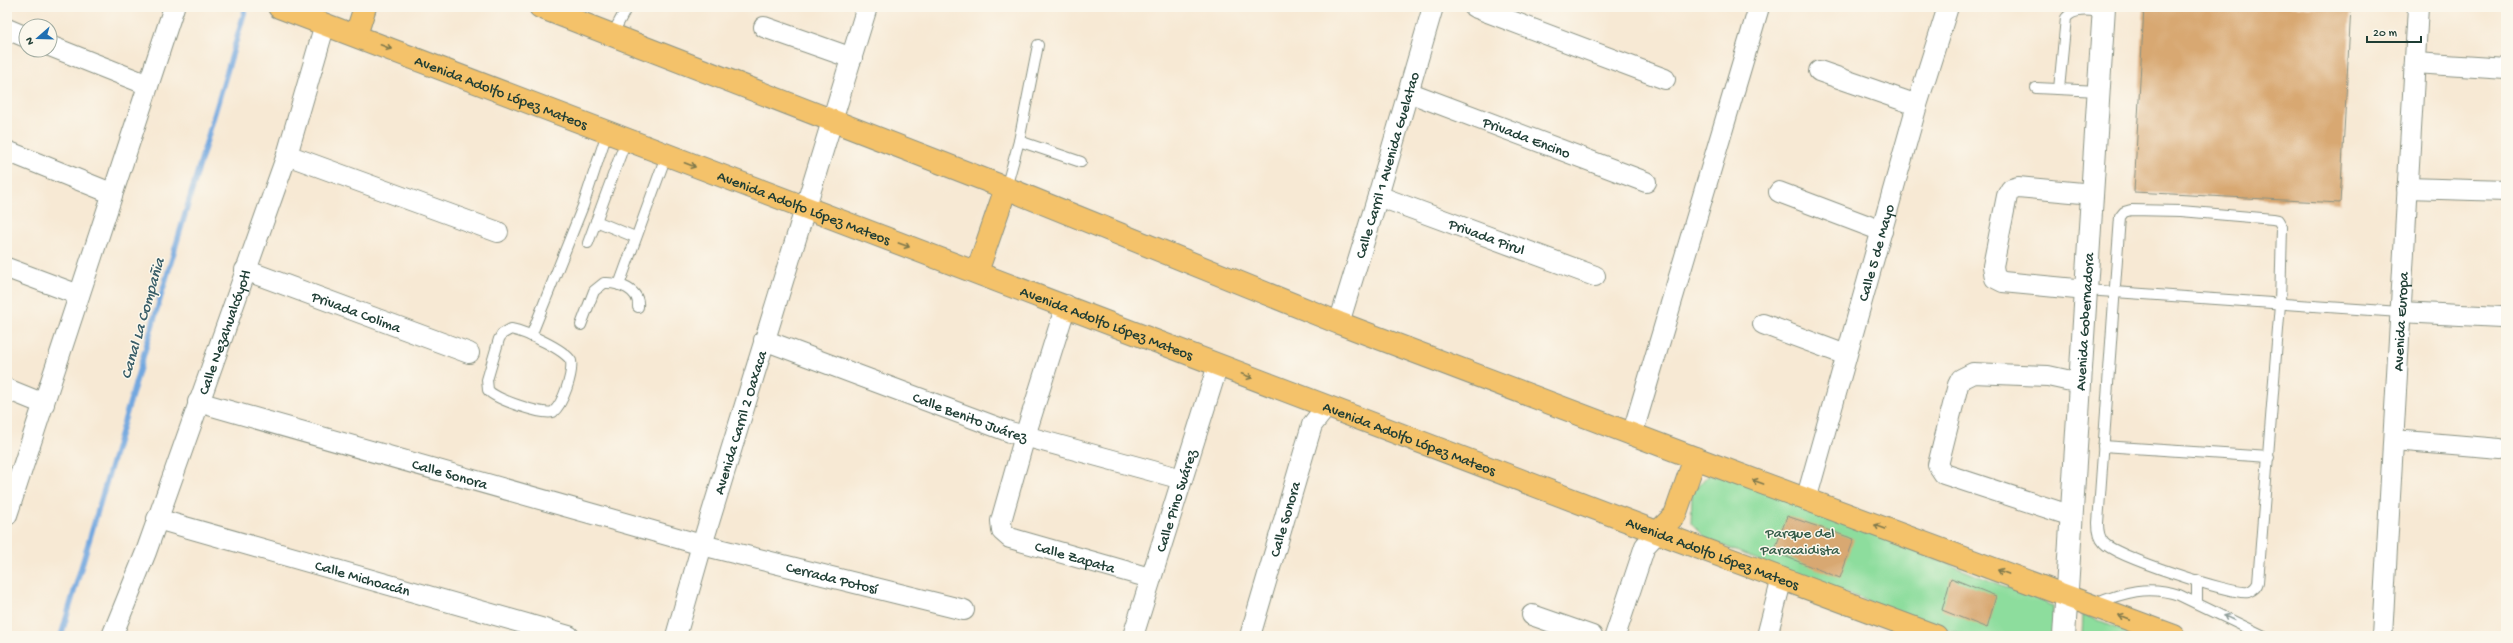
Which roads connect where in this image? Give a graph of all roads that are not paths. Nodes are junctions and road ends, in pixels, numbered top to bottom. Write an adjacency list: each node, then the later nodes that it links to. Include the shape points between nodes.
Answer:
1 (174, 7): 27 (street)
2 (279, 7): 14 (main road, Avenida Adolfo López Mateos)
3 (365, 7): 18 (main road)
4 (540, 7): 13 (main road)
5 (627, 7): 19 (lane)
6 (868, 7): 22 (street, Avenida Carril 2 Oaxaca)
7 (1432, 7): 31 (street, Calle Carril 1 Avenida Guelatao)
8 (1474, 7): 26 (street)
9 (1759, 7): 80 (street)
10 (1948, 7): 32 (street, Calle 5 de Mayo)
11 (2418, 7): 23 (street, Avenida Europa)
12 (2104, 9): 29 (lane, via 2072,12 2066,18); 30 (street, Avenida Gobernadora)
13 (563, 11): 19 (main road)
14 (318, 21): 18 (main road, Avenida Adolfo López Mateos); 37 (street, Calle Nezahualcóyotl)
15 (764, 27): 22 (street)
16 (7, 29): 17 (street)
17 (18, 34)
18 (356, 35): 34 (main road, Avenida Adolfo López Mateos, one-way to 34)
19 (612, 35): 33 (main road)
20 (1038, 45): 35 (lane)
21 (58, 49): 27 (street)
22 (852, 58): 33 (street, Avenida Carril 2 Oaxaca)
23 (2415, 63): 24 (street); 42 (street, Avenida Europa)
24 (2506, 68)
25 (1819, 71): 32 (street)
26 (1665, 79)
27 (148, 84): 45 (street)
28 (2036, 88): 29 (lane)
29 (2059, 89): 30 (lane)
30 (2099, 91): 46 (street, Avenida Gobernadora)
31 (1408, 92): 40 (street, Privada Encino); 47 (street, Calle Carril 1 Avenida Guelatao)
32 (1917, 105): 50 (street, Calle 5 de Mayo)
33 (833, 121): 41 (main road); 48 (street, Avenida Carril 2 Oaxaca)
34 (617, 136): 38 (main road, Avenida Adolfo López Mateos); 49 (lane); 70 (lane, via 582,206)
35 (1019, 141): 39 (lane); 41 (lane)
36 (7, 151): 45 (street)
37 (287, 155): 51 (street); 55 (street, Calle Nezahualcóyotl)
38 (666, 156): 48 (main road, Avenida Adolfo López Mateos, one-way to 48); 52 (lane)
39 (1081, 162)
40 (1646, 182)
41 (1006, 188): 56 (main road); 67 (main road)
42 (2407, 188): 44 (street); 65 (street, Avenida Europa)
43 (1779, 192): 50 (street)
44 (2506, 192)
45 (111, 193): 61 (street)
46 (2093, 194): 59 (street, Avenida Gobernadora); 59 (street, via 2018,187 2011,189 2007,196 1993,266 1995,278 2003,282)
47 (1378, 196): 57 (street, Privada Pirul); 67 (street, Calle Carril 1 Avenida Guelatao)
48 (804, 208): 56 (main road, Avenida Adolfo López Mateos, one-way to 56); 71 (street, Avenida Carril 2 Oaxaca)
49 (596, 221): 52 (lane); 53 (lane)
50 (1882, 231): 73 (street, Calle 5 de Mayo)
51 (498, 232)
52 (635, 237): 58 (lane)
53 (588, 243)
54 (7, 268): 61 (street)
55 (245, 270): 72 (street, Privada Colima); 77 (street, Calle Nezahualcóyotl)
56 (977, 272): 63 (main road, Avenida Adolfo López Mateos)
57 (1595, 276)
58 (619, 285): 64 (lane, via 637,296); 69 (lane, via 604,283 596,287)
59 (2086, 290): 60 (lane); 75 (street, Avenida Gobernadora)
60 (2115, 292): 62 (lane); 62 (lane, via 2122,214 2131,210 2181,211 2278,220 2283,233); 83 (lane)
61 (79, 295): 78 (street)
62 (2280, 304): 65 (lane); 85 (lane)
63 (1066, 305): 74 (main road, Avenida Adolfo López Mateos); 81 (street)
64 (638, 308)
65 (2400, 312): 66 (street); 82 (street, Avenida Europa)
66 (2501, 317)
67 (1339, 323): 80 (main road)
68 (1763, 324): 73 (street)
69 (581, 325)
70 (531, 336): 70 (lane, via 512,329 502,334 486,385 496,397 547,413 552,412 559,404 571,370 571,361 565,354)
71 (764, 340): 81 (street, Calle Benito Juárez); 93 (street, Avenida Carril 2 Oaxaca)
72 (469, 353)
73 (1846, 355): 88 (street, Calle 5 de Mayo)
74 (1218, 365): 79 (main road, Avenida Adolfo López Mateos, one-way to 79); 87 (street, Calle Pino Suárez)
75 (2080, 383): 90 (street, Avenida Gobernadora); 90 (street, via 2048,376 1973,373 1965,376 1958,385 1938,465 1944,474)
76 (7, 389): 78 (street)
77 (198, 402): 91 (street, Calle Nezahualcóyotl); 93 (street, Calle Sonora)
78 (44, 404): 89 (street)
79 (1327, 406): 92 (main road, Avenida Adolfo López Mateos); 106 (street, Calle Sonora, via 1312,425)
80 (1632, 435): 86 (main road)
81 (1024, 436): 87 (street, Calle Benito Juárez); 94 (street, Calle Zapata, via 1001,521 1002,531 1010,538)
82 (2394, 440): 84 (street); 114 (street, Avenida Europa)
83 (2103, 446): 85 (lane); 96 (lane, via 2098,523 2103,543 2127,556)
84 (2500, 449)
85 (2269, 457): 96 (lane, via 2257,586 2243,592)
86 (1695, 458): 88 (main road, one-way to 86); 92 (main road, via 1675,515)
87 (1182, 479): 94 (street, Calle Pino Suárez)
88 (1806, 500): 97 (main road, one-way to 88)
89 (7, 515)
90 (2072, 516): 97 (street, Avenida Gobernadora)
91 (157, 519): 102 (street, Calle Nezahualcóyotl, via 138,574); 103 (street, Calle Michoacán)
92 (1658, 532): 95 (main road, Avenida Adolfo López Mateos); 108 (street, via 1645,546)
93 (702, 545): 100 (street, Cerrada Potosí); 104 (street, Avenida Carril 2 Oaxaca)
94 (1150, 578): 105 (street, Calle Pino Suárez)
95 (1782, 578): 109 (street); 110 (main road, Avenida Adolfo López Mateos)
96 (2197, 580): 98 (lane)
97 (2067, 595): 99 (main road); 111 (street, Avenida Gobernadora)
98 (2197, 603): 99 (lane, via 2167,591 2148,589 2124,592); 113 (lane, one-way to 98)
99 (2091, 605): 112 (main road, one-way to 99)
100 (964, 610)
101 (1532, 615): 107 (street)
102 (112, 636)
103 (569, 636)
104 (676, 636)
105 (1133, 636)
106 (1250, 636)
107 (1592, 636)
108 (1615, 636)
109 (1767, 636)
110 (1936, 636)
111 (2064, 636)
112 (2174, 636)
113 (2264, 636)
114 (2382, 636)

